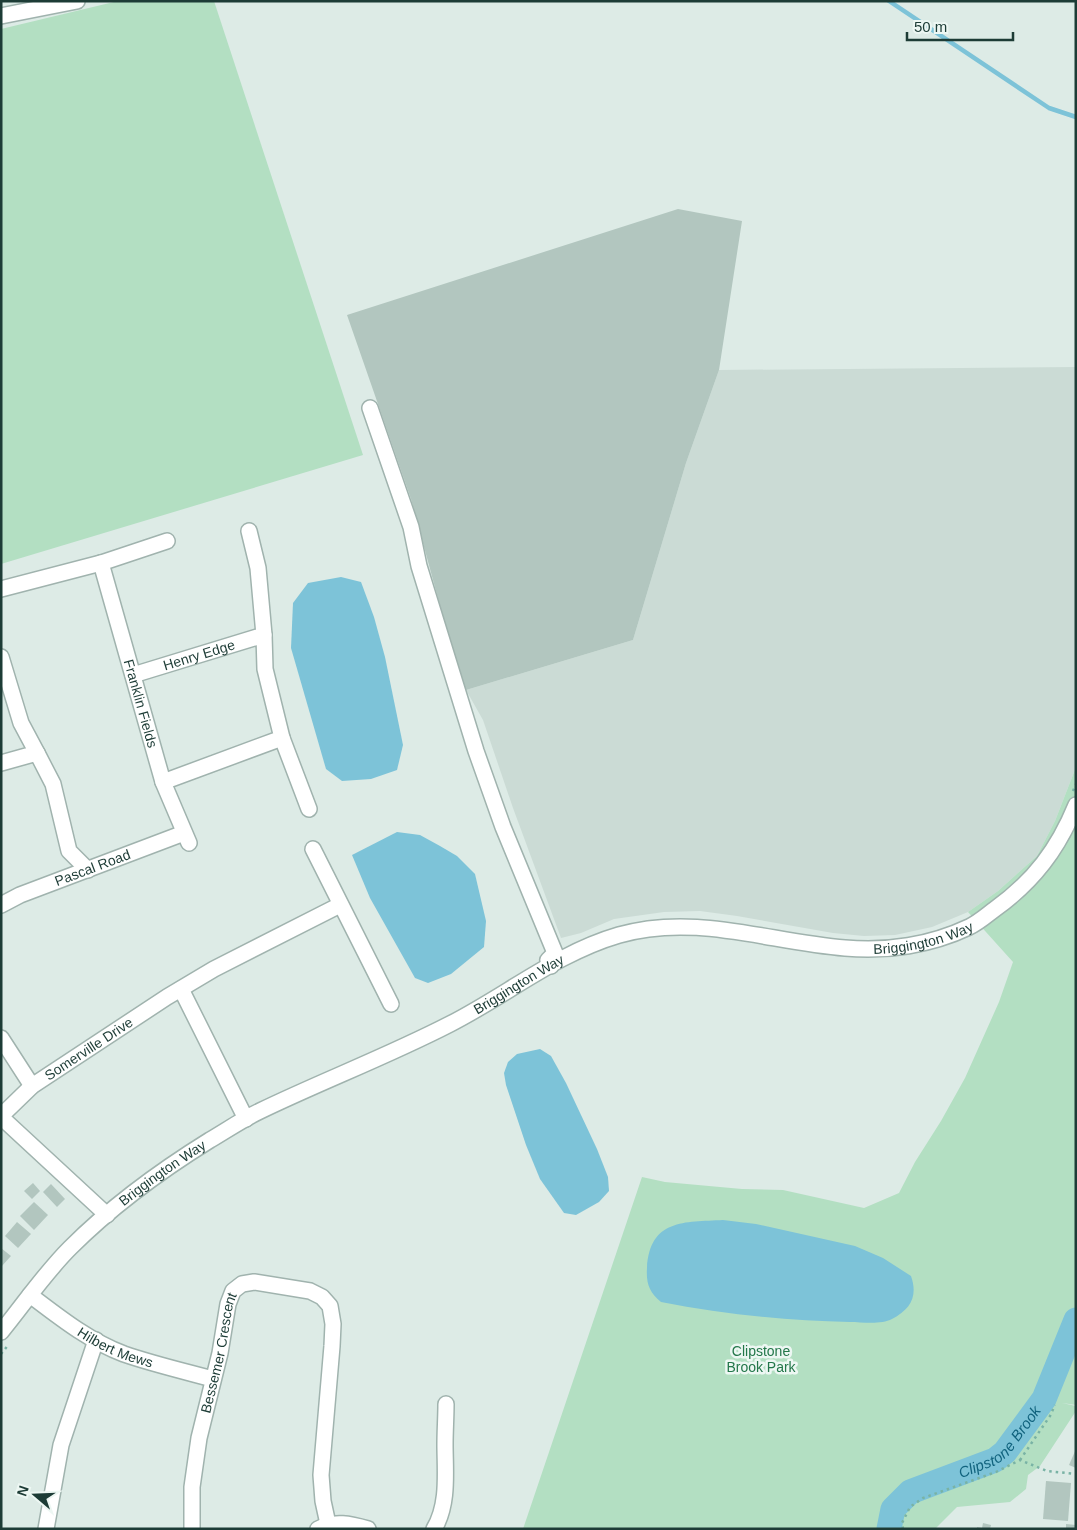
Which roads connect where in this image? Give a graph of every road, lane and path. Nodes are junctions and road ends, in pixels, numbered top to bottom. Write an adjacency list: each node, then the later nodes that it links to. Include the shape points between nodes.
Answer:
1 (77, 1): 2 (street)
2 (1, 16)
3 (370, 408): 23 (street, via 411,527 419,566 476,751 555,953 548,960)
4 (249, 532): 8 (street, via 258,568)
5 (167, 541): 6 (street)
6 (101, 563): 7 (street); 10 (street, Franklin Fields)
7 (1, 589)
8 (264, 635): 10 (street, Henry Edge); 11 (street, via 265,669)
9 (1, 657): 12 (street, via 21,723)
10 (133, 675): 14 (street, Franklin Fields)
11 (282, 738): 14 (street); 17 (street)
12 (37, 753): 13 (street); 20 (street, via 52,784 69,851)
13 (1, 763)
14 (163, 782): 18 (street, Franklin Fields)
15 (1076, 784): 16 (path)
16 (1074, 799): 23 (street, Briggington Way, via 1063,836 1026,884 971,926 938,938 903,948 847,949 742,931 657,928 619,935)
17 (309, 809)
18 (186, 838): 20 (street, Pascal Road)
19 (313, 849): 22 (street)
20 (88, 870): 21 (street, Pascal Road)
21 (1, 904)
22 (340, 905): 24 (street, Somerville Drive); 25 (street)
23 (551, 966): 29 (street, Briggington Way, via 452,1023)
24 (181, 989): 27 (street, Somerville Drive); 29 (street)
25 (390, 1004)
26 (1, 1038): 27 (street)
27 (32, 1086): 28 (street, Somerville Drive)
28 (1, 1116): 30 (street, Somerville Drive)
29 (246, 1119): 30 (street, Briggington Way, via 146,1182)
30 (107, 1214): 31 (street, Briggington Way, via 70,1248)
31 (30, 1295): 32 (street, Briggington Way); 33 (street, Hilbert Mews, via 66,1323)
32 (1, 1332)
33 (96, 1340): 34 (street, Hilbert Mews, via 123,1354); 40 (street, via 61,1445)
34 (213, 1379): 39 (street, Bessemer Crescent, via 228,1304 233,1291 242,1284 254,1282 310,1291 330,1306 333,1324 321,1474); 41 (street, Bessemer Crescent, via 193,1477)
35 (446, 1404): 43 (street, via 444,1500)
36 (1055, 1405): 37 (path)
37 (1020, 1460): 38 (path, via 1047,1471); 44 (path, via 923,1498 910,1507 902,1523)
38 (1076, 1474)
39 (323, 1526): 42 (street, via 343,1523)
40 (46, 1529)
41 (192, 1529)
42 (368, 1529)
43 (434, 1529)
44 (903, 1529)

